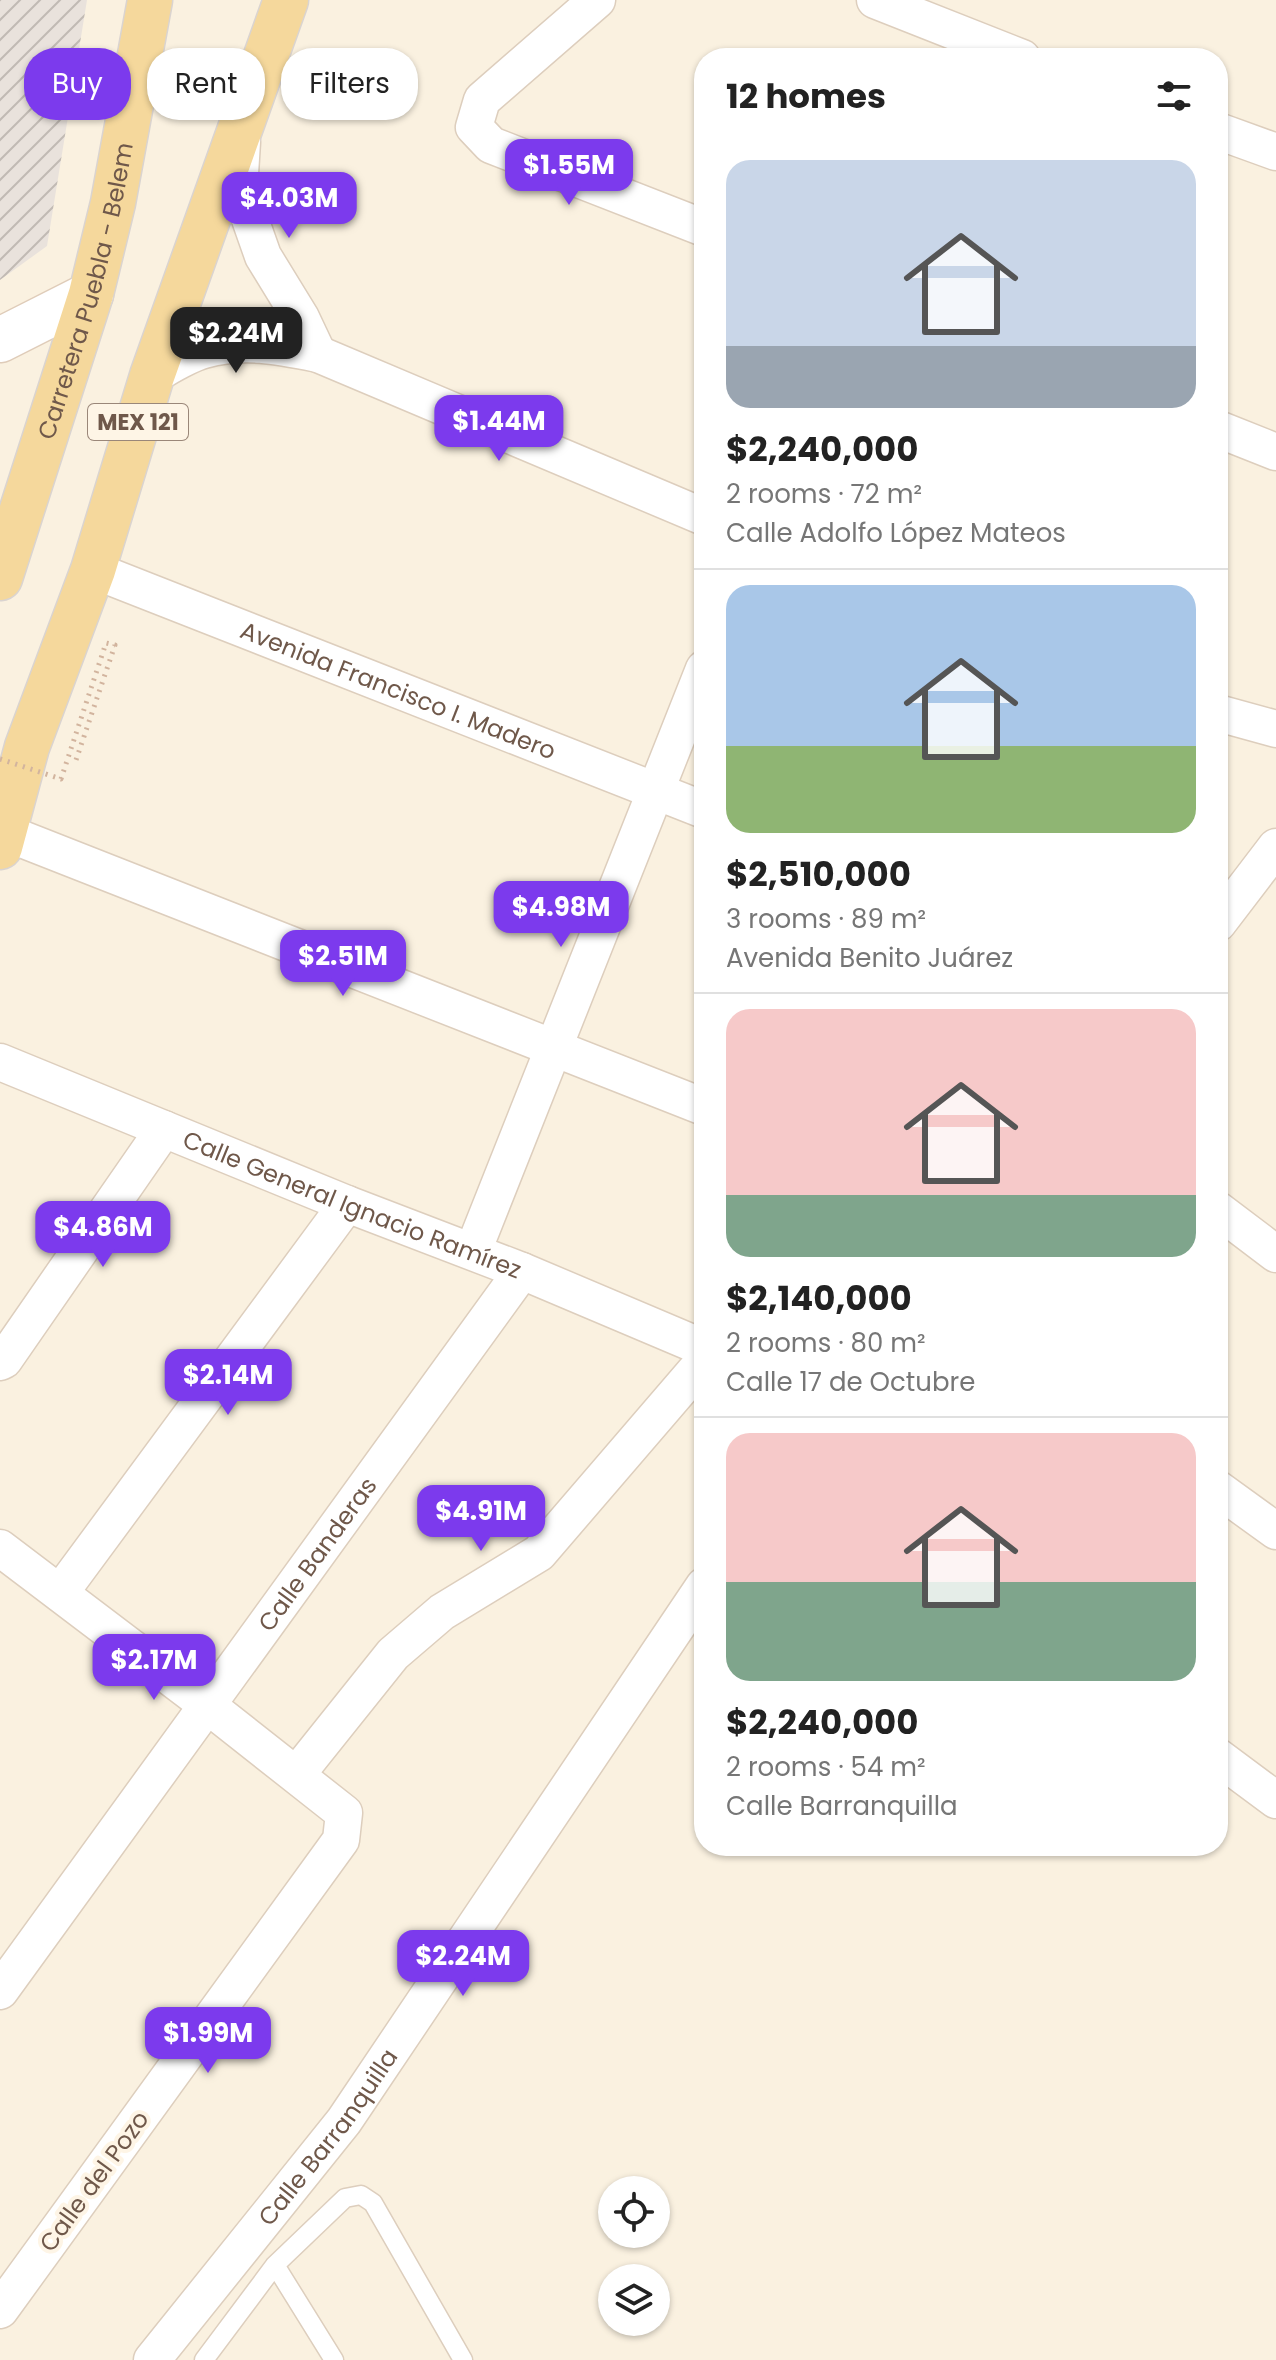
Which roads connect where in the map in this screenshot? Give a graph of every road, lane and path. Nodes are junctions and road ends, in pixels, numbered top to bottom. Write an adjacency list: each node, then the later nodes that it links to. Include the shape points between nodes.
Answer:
1 (150, 0): 10 (main road, Carretera Puebla - Belem / MEX 121)
2 (286, 0): 6 (main road, MEX 121)
3 (597, 0): 9 (street, via 482,100 474,127 491,145)
4 (875, 0): 5 (street)
5 (946, 45)
6 (243, 124): 12 (street, via 244,202 263,256); 13 (main road, MEX 121)
7 (1228, 135): 8 (street)
8 (1276, 152)
9 (694, 224)
10 (91, 294): 11 (street); 18 (main road, Carretera Puebla - Belem / MEX 121)
11 (0, 340)
12 (318, 354): 13 (street, via 236,344 201,351); 16 (street)
13 (152, 376): 17 (main road, MEX 121)
14 (1228, 433): 15 (street)
15 (1276, 452)
16 (694, 513)
17 (93, 570): 24 (street, Avenida Francisco I. Madero); 26 (main road, MEX 121, via 27,747)
18 (0, 578)
19 (694, 695): 24 (street)
20 (1228, 716): 21 (street)
21 (1276, 729)
22 (0, 759): 23 (path, bridge, via 61,779 106,643 115,645)
23 (75, 763)
24 (657, 792): 25 (street, Avenida Francisco I. Madero); 29 (street)
25 (694, 806)
26 (2, 840): 29 (street)
27 (1276, 847): 28 (street)
28 (1228, 910)
29 (554, 1048): 31 (street); 35 (street)
30 (0, 1062): 32 (street, Calle General Ignacio Ramírez)
31 (694, 1103)
32 (164, 1129): 33 (street, Calle General Ignacio Ramírez); 39 (street)
33 (347, 1204): 35 (street, Calle General Ignacio Ramírez); 44 (street)
34 (1228, 1218): 36 (street)
35 (473, 1251): 37 (street, Calle General Ignacio Ramírez)
36 (1276, 1254)
37 (522, 1271): 38 (street, Calle General Ignacio Ramírez); 46 (street, Calle Banderas)
38 (694, 1344)
39 (0, 1362)
40 (694, 1373): 48 (street, via 539,1553 442,1612 393,1654)
41 (1228, 1496): 42 (street)
42 (1276, 1531)
43 (0, 1548): 44 (street)
44 (60, 1593): 46 (street)
45 (694, 1601): 53 (street, Calle Barranquilla, via 344,2121)
46 (207, 1705): 48 (street); 50 (street, Calle Banderas)
47 (1228, 1764): 49 (street)
48 (297, 1774): 52 (street, Calle del Pozo, via 344,1813 341,1840)
49 (1276, 1800)
50 (0, 1991)
51 (275, 2265): 54 (lane); 55 (lane); 56 (lane, via 345,2198 361,2195 373,2203)
52 (0, 2310)
53 (152, 2360)
54 (204, 2360)
55 (334, 2360)
56 (463, 2360)

